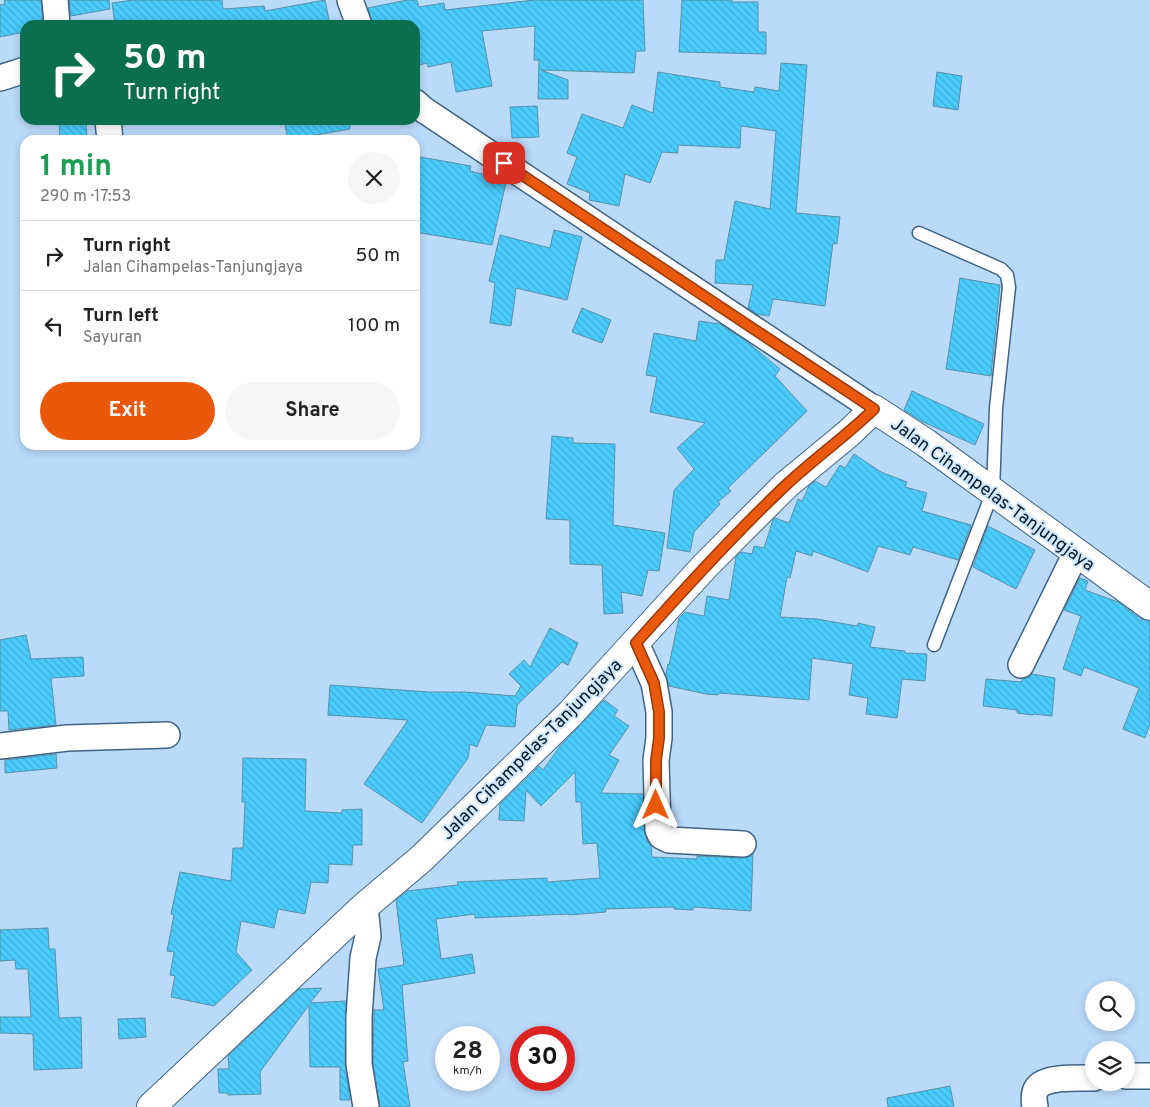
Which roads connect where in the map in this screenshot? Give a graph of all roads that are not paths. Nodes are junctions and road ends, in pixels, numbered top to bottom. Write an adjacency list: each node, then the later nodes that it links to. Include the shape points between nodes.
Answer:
1 (55, 0): 3 (street)
2 (350, 0): 4 (street)
3 (57, 20)
4 (357, 20)
5 (20, 72): 6 (street)
6 (0, 78)
7 (420, 106): 9 (street)
8 (919, 233): 10 (lane, via 1001,269 1007,275 1009,287 996,408)
9 (874, 409): 10 (main road, Jalan Cihampelas-Tanjungjaya); 13 (main road, Jalan Cihampelas-Tanjungjaya, via 786,485 704,566)
10 (993, 491): 11 (main road, Jalan Cihampelas-Tanjungjaya); 14 (lane)
11 (1076, 553): 12 (main road, Jalan Cihampelas-Tanjungjaya); 15 (street)
12 (1150, 606)
13 (636, 643): 18 (street, via 654,683 659,712 656,824 661,836 669,840); 19 (main road, Jalan Cihampelas-Tanjungjaya, via 569,715 421,859)
14 (934, 645)
15 (1022, 665)
16 (167, 735): 17 (street, via 67,738)
17 (0, 746)
18 (743, 844)
19 (365, 906): 23 (main road, Jalan Cihampelas-Tanjungjaya); 24 (street, via 368,936 363,958 359,1064)
20 (1135, 1076): 21 (street)
21 (1150, 1076)
22 (1085, 1079): 25 (street, via 1045,1081 1035,1090)
23 (151, 1107)
24 (366, 1107)
25 (1035, 1107)

